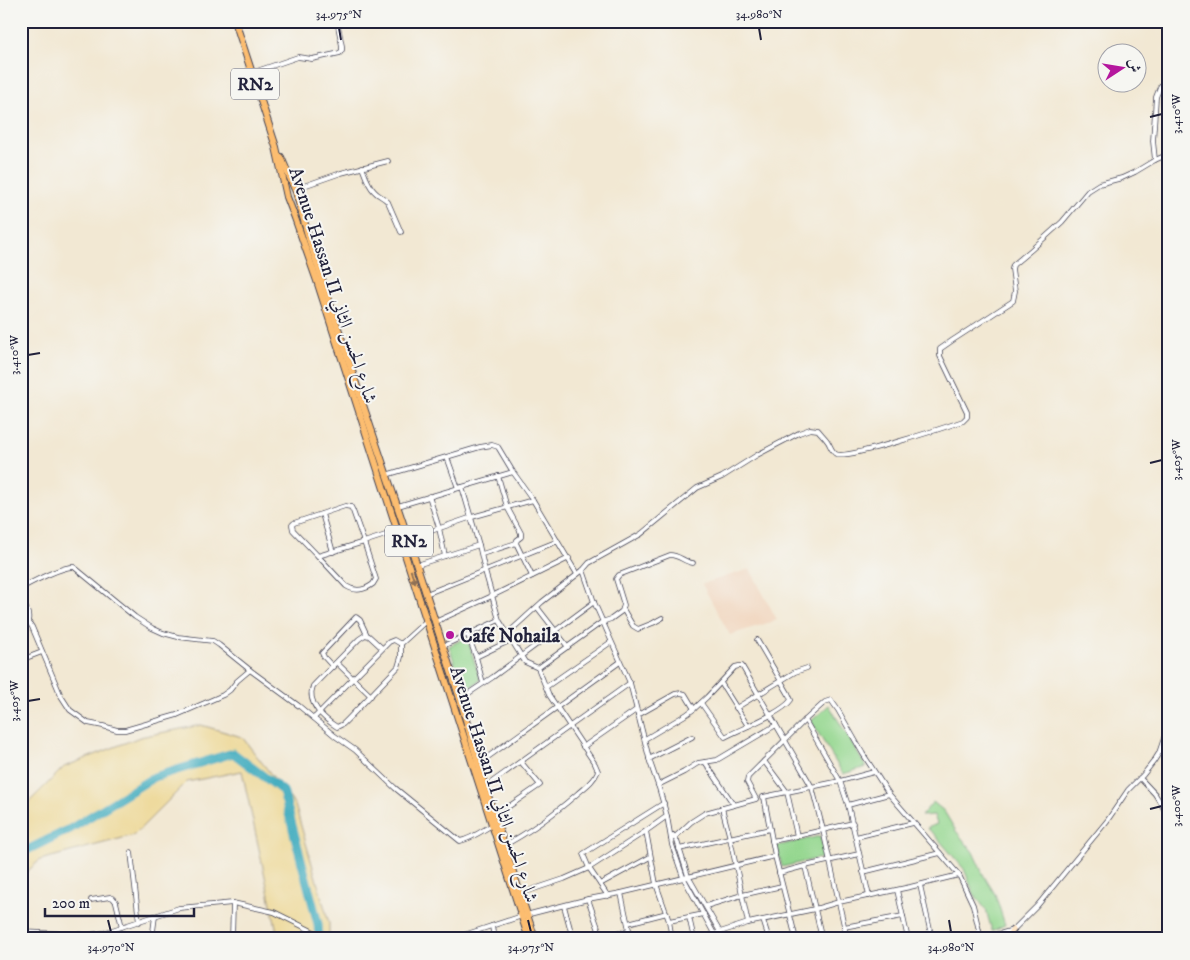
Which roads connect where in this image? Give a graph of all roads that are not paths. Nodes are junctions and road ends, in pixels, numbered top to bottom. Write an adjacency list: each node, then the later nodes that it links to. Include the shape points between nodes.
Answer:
1 (235, 21): 3 (main road, RN2)
2 (337, 21): 3 (street, via 342,46 340,53 312,59 298,57)
3 (251, 74): 5 (main road, RN2)
4 (1169, 76): 7 (street, via 1156,97)
5 (276, 147): 10 (main road, Avenue Hassan II شارع الحسن الثاني / RN2); 11 (main road, Avenue Hassan II شارع الحسن الثاني / RN2)
6 (1169, 154): 7 (street)
7 (1155, 160): 40 (street, via 1088,191 1062,222 1013,265 1015,291 1012,301 940,350 939,354 967,412 963,421 842,456 834,452 818,430 807,430 757,455 722,478 697,488 641,534)
8 (388, 161): 9 (street)
9 (362, 167): 11 (street); 13 (street, via 374,192 388,202)
10 (284, 186): 11 (main road); 12 (main road, Avenue Hassan II شارع الحسن الثاني / RN2)
11 (295, 189): 12 (main road); 16 (main road, Avenue Hassan II شارع الحسن الثاني / RN2)
12 (287, 197): 26 (main road, Avenue Hassan II شارع الحسن الثاني / RN2)
13 (401, 232)
14 (447, 457): 15 (street, via 496,445); 16 (street); 18 (street)
15 (513, 472): 17 (street); 20 (street)
16 (386, 475): 21 (main road, Avenue Hassan II شارع الحسن الثاني / RN2)
17 (498, 476): 18 (street); 22 (street)
18 (460, 487): 19 (street); 24 (street)
19 (429, 496): 21 (street); 25 (street)
20 (533, 500): 22 (street); 28 (street)
21 (398, 506): 27 (main road, Avenue Hassan II شارع الحسن الثاني / RN2)
22 (507, 507): 24 (street); 30 (street, via 521,533)
23 (322, 514): 29 (street, via 345,506 351,508); 32 (street); 35 (street, via 294,523 292,527)
24 (472, 517): 25 (street); 31 (street)
25 (439, 528): 27 (street); 36 (street)
26 (398, 531): 27 (main road, Avenue Hassan II شارع الحسن الثاني / RN2); 29 (street)
27 (405, 540): 39 (main road, Avenue Hassan II شارع الحسن الثاني / RN2); 52 (main road, Avenue Hassan II شارع الحسن الثاني / RN2, one-way to 52)
28 (558, 541): 34 (street); 37 (street)
29 (364, 542): 32 (street); 35 (street, via 376,579 363,589 354,590 346,586)
30 (516, 543): 33 (street); 34 (street)
31 (479, 545): 33 (street); 36 (street)
32 (333, 552): 35 (street)
33 (482, 554): 41 (street)
34 (522, 555): 41 (street); 43 (street)
35 (318, 556)
36 (445, 556): 39 (street)
37 (569, 558): 42 (street); 43 (street)
38 (692, 563): 50 (street, via 674,555 619,575 616,582)
39 (417, 565): 45 (main road, Avenue Hassan II شارع الحسن الثاني / RN2)
40 (583, 570): 42 (street); 48 (street)
41 (485, 571): 45 (street); 46 (street)
42 (578, 574): 49 (street)
43 (532, 576): 46 (street)
44 (21, 588): 77 (street, via 62,569 74,567 152,628 178,637 219,644)
45 (426, 594): 55 (main road, Avenue Hassan II شارع الحسن الثاني / RN2)
46 (492, 596): 53 (street); 55 (street)
47 (21, 600): 54 (street, via 29,616)
48 (594, 602): 56 (street); 58 (street)
49 (537, 607): 58 (street); 59 (street)
50 (623, 609): 51 (street, via 638,629); 56 (street)
51 (662, 618)
52 (427, 620): 65 (street); 68 (main road, Avenue Hassan II شارع الحسن الثاني / RN2)
53 (500, 620): 59 (street); 61 (street)
54 (28, 621): 57 (street); 69 (street)
55 (435, 622): 68 (main road, Avenue Hassan II شارع الحسن الثاني / RN2)
56 (602, 622): 64 (street); 66 (street)
57 (21, 624)
58 (555, 631): 66 (street); 70 (street)
59 (507, 634): 62 (street)
60 (367, 635): 67 (street); 74 (street, via 359,639); 74 (street, via 356,617 322,653)
61 (468, 635): 68 (street); 71 (street)
62 (511, 640): 70 (street); 71 (street)
63 (756, 640): 79 (street)
64 (611, 642): 73 (street); 83 (street)
65 (401, 644): 67 (street, via 392,640); 85 (street, via 400,664)
66 (568, 647): 75 (street)
67 (382, 648): 78 (street)
68 (439, 648): 86 (main road, Avenue Hassan II شارع الحسن الثاني / RN2); 87 (main road, Avenue Hassan II شارع الحسن الثاني / RN2)
69 (42, 652): 72 (street); 77 (street, via 70,710 88,723 120,731 177,715 219,697)
70 (521, 655): 75 (street, via 527,664); 80 (street)
71 (476, 657): 80 (street)
72 (21, 660)
73 (620, 662): 81 (street); 89 (street)
74 (335, 665): 78 (street); 92 (street, via 311,691)
75 (538, 668): 83 (street)
76 (807, 668): 79 (street)
77 (250, 670): 95 (street)
78 (352, 678): 85 (street); 92 (street)
79 (781, 681): 84 (street); 94 (street, via 790,700)
80 (483, 683): 86 (street)
81 (630, 683): 93 (street); 99 (street)
82 (721, 683): 84 (street, via 740,665); 88 (street); 90 (street)
83 (546, 687): 89 (street)
84 (758, 694): 90 (street); 94 (street)
85 (371, 696): 92 (street, via 337,727)
86 (460, 699): 87 (street); 109 (main road, Avenue Hassan II شارع الحسن الثاني / RN2)
87 (453, 702): 109 (main road, Avenue Hassan II شارع الحسن الثاني / RN2)
88 (701, 702): 91 (street); 100 (street, via 725,737)
89 (557, 707): 99 (street); 109 (street)
90 (736, 708): 100 (street)
91 (694, 709): 93 (street, via 685,694 678,693); 102 (street)
92 (319, 713): 95 (street)
93 (637, 713): 102 (street); 104 (street)
94 (770, 715): 98 (street); 100 (street)
95 (314, 718): 129 (street, via 460,841)
96 (805, 720): 103 (street); 110 (street, via 831,700); 112 (street)
97 (1169, 724): 111 (street, via 1159,753)
98 (776, 725): 103 (street); 108 (street, via 717,760)
99 (569, 726): 104 (street); 107 (street)
100 (748, 726)
101 (692, 737): 105 (street)
102 (645, 739): 105 (street)
103 (785, 741): 106 (street); 114 (street)
104 (583, 747): 138 (street, via 598,768 592,781 541,824)
105 (650, 759): 113 (street)
106 (764, 761): 116 (street); 119 (street, via 748,780)
107 (521, 762): 115 (street); 124 (street, via 540,785)
108 (704, 762): 113 (street); 121 (street)
109 (475, 763): 115 (main road, Avenue Hassan II شارع الحسن الثاني / RN2)
110 (874, 772): 112 (street); 117 (street)
111 (1140, 778): 126 (street); 187 (street, via 1045,897)
112 (840, 780): 114 (street); 122 (street)
113 (658, 785): 120 (street)
114 (812, 787): 116 (street); 131 (street)
115 (483, 788): 124 (main road, Avenue Hassan II شارع الحسن الثاني / RN2); 129 (main road, Avenue Hassan II شارع الحسن الثاني / RN2)
116 (786, 792): 118 (street); 133 (street)
117 (889, 794): 122 (street); 128 (street)
118 (764, 797): 119 (street); 130 (street)
119 (756, 799): 121 (street)
120 (664, 803): 125 (street); 148 (street, via 583,854)
121 (734, 805): 123 (street)
122 (848, 805): 127 (street)
123 (722, 808): 135 (street, via 699,816); 136 (street)
124 (494, 816): 138 (main road, Avenue Hassan II شارع الحسن الثاني / RN2)
125 (667, 816): 132 (street); 135 (street)
126 (1169, 817)
127 (853, 823): 131 (street); 134 (street)
128 (913, 823): 134 (street); 141 (street)
129 (492, 825): 138 (main road, Avenue Hassan II شارع الحسن الثاني / RN2)
130 (770, 829): 136 (street); 137 (street)
131 (823, 830): 133 (street); 145 (street)
132 (646, 831): 144 (street); 148 (street)
133 (798, 836): 137 (street)
134 (856, 837): 142 (street)
135 (673, 838): 139 (street); 153 (street)
136 (730, 838): 139 (street); 146 (street)
137 (772, 842): 143 (street)
138 (502, 847): 160 (main road, Avenue Hassan II شارع الحسن الثاني / RN2)
139 (679, 849): 152 (street)
140 (132, 852): 180 (street)
141 (940, 853): 149 (street); 151 (street)
142 (859, 854): 145 (street); 149 (street)
143 (775, 856): 146 (street); 150 (street)
144 (650, 857): 154 (street); 155 (street)
145 (829, 860): 147 (street); 166 (street)
146 (736, 865): 152 (street); 161 (street)
147 (805, 866): 150 (street); 170 (street)
148 (589, 868): 154 (street); 160 (street)
149 (863, 872): 163 (street)
150 (779, 873): 157 (street)
151 (959, 874): 156 (street); 213 (street, via 973,905)
152 (688, 876): 153 (street); 169 (street)
153 (683, 877): 155 (street); 172 (street)
154 (600, 884): 162 (street)
155 (656, 884): 159 (street); 171 (street)
156 (920, 885): 158 (street); 212 (street)
157 (782, 886): 161 (street); 173 (street)
158 (897, 890): 163 (street); 176 (street)
159 (621, 893): 162 (street); 182 (street)
160 (517, 895): 175 (main road, Avenue Hassan II شارع الحسن الثاني / RN2)
161 (742, 895): 169 (street); 181 (street)
162 (608, 896): 164 (street)
163 (869, 896): 166 (street)
164 (588, 899): 168 (street); 192 (street)
165 (91, 900): 184 (street, via 113,898)
166 (839, 902): 170 (street); 185 (street)
167 (233, 904): 174 (street, via 179,908); 195 (street); 196 (street, via 279,914)
168 (564, 906): 175 (street); 201 (street)
169 (706, 906): 188 (street)
170 (815, 909): 173 (street); 209 (street)
171 (667, 913): 179 (street); 182 (street)
172 (704, 914): 177 (street); 190 (street)
173 (790, 914): 178 (street); 208 (street)
174 (155, 916): 180 (street); 194 (street)
175 (524, 916): 183 (street); 199 (main road, Avenue Hassan II شارع الحسن الثاني / RN2); 200 (main road, Avenue Hassan II شارع الحسن الثاني / RN2)
176 (903, 916): 185 (street); 211 (street)
177 (689, 917): 179 (street); 204 (street)
178 (764, 920): 181 (street); 207 (street)
179 (669, 921): 193 (street)
180 (139, 922): 184 (street)
181 (748, 923): 188 (street)
182 (628, 924): 186 (street)
183 (492, 926): 191 (street); 198 (street)
184 (122, 927): 189 (street, via 89,935)
185 (844, 927): 210 (street)
186 (629, 930): 192 (street); 202 (street)
187 (1013, 930): 213 (street); 214 (street)
188 (719, 931): 190 (street); 206 (street)
189 (21, 932)
190 (714, 934): 205 (street)
191 (461, 937): 197 (street)
192 (602, 938)
193 (672, 938): 203 (street)
194 (152, 939)
195 (232, 939)
196 (328, 939)
197 (452, 939)
198 (494, 939)
199 (529, 939)
200 (535, 939)
201 (573, 939)
202 (631, 939)
203 (664, 939)
204 (694, 939)
205 (718, 939)
206 (724, 939)
207 (769, 939)
208 (796, 939)
209 (822, 939)
210 (847, 939)
211 (908, 939)
212 (932, 939)
213 (982, 939)
214 (1006, 939)

